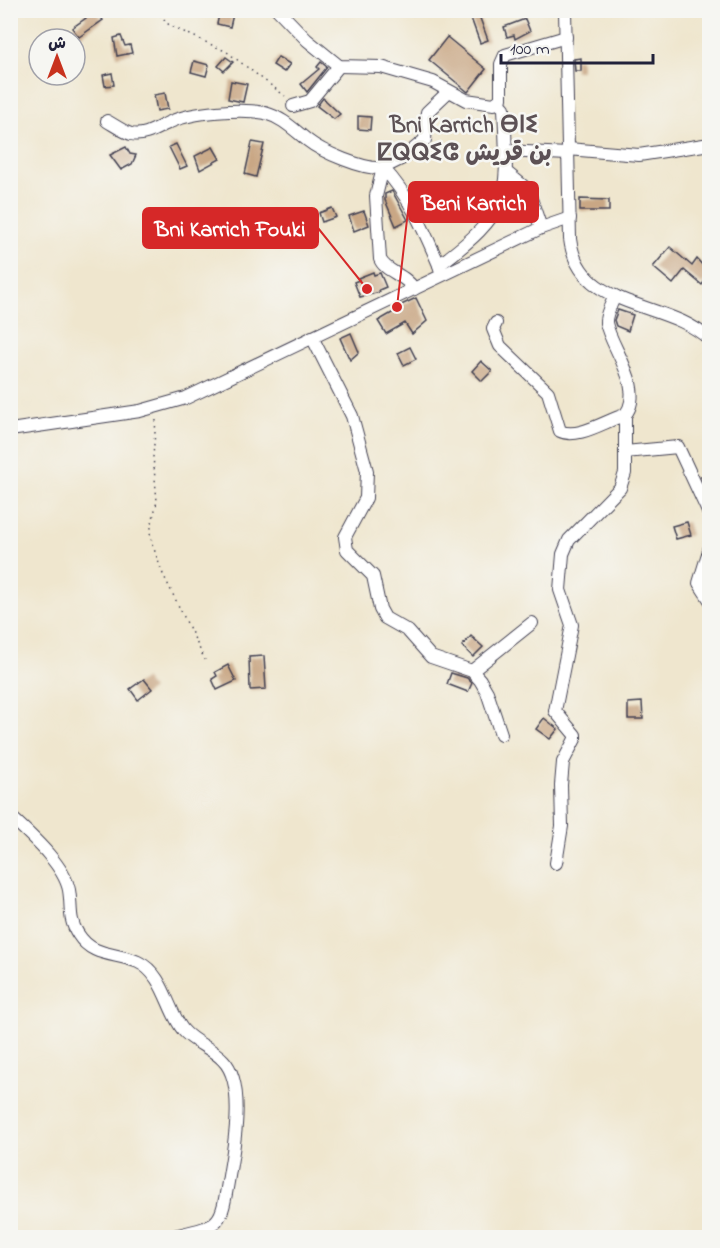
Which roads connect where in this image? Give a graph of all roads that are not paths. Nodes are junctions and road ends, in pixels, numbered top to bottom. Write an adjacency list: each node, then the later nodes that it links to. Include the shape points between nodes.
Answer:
1 (278, 10): 4 (street)
2 (565, 10): 3 (street)
3 (566, 37): 6 (street, via 505,55); 11 (street)
4 (339, 66): 5 (street, via 381,67 432,82); 7 (street, via 310,101)
5 (448, 92): 6 (street, via 475,102); 12 (street, via 427,112 426,135 421,145 394,165)
6 (499, 103): 10 (street, via 504,108)
7 (293, 106)
8 (107, 121): 12 (street, via 132,134 151,132 171,121 199,115 264,113 284,120 307,140 343,158 372,169)
9 (710, 144): 11 (street, via 639,155)
10 (506, 151): 11 (street); 13 (street)
11 (568, 151): 14 (street)
12 (383, 168): 16 (street, via 416,214); 17 (street, via 376,196 380,259 386,267 403,275)
13 (506, 172): 15 (street, via 528,190); 16 (street, via 503,197 492,217)
14 (570, 218): 15 (street); 18 (street, via 571,248 577,265 587,278)
15 (541, 228): 16 (street)
16 (441, 270): 17 (street)
17 (414, 289): 20 (street)
18 (615, 296): 21 (street, via 693,328); 22 (street, via 606,323 629,381 629,410)
19 (496, 323): 22 (street, via 493,329 500,346 548,392 560,430 576,433)
20 (312, 338): 23 (street, via 208,389 157,407); 29 (street, via 352,416 367,471 366,498 345,537 347,550 373,576 385,618 408,631 431,657)
21 (710, 340)
22 (625, 415): 24 (street)
23 (10, 430)
24 (625, 452): 25 (street, via 678,447); 32 (street, via 621,488 569,540 563,554 560,590 572,625 555,711 575,739 563,762 562,826)
25 (710, 516)
26 (710, 547): 27 (street, via 699,583)
27 (710, 600)
28 (532, 623): 29 (street)
29 (472, 671): 30 (street, via 488,692)
30 (501, 734)
31 (10, 816): 33 (street, via 62,873 69,890 69,915 79,935 94,951 138,962 150,972 183,1029 232,1069 236,1085 234,1150 224,1213 212,1227)
32 (556, 863)
33 (165, 1238)

